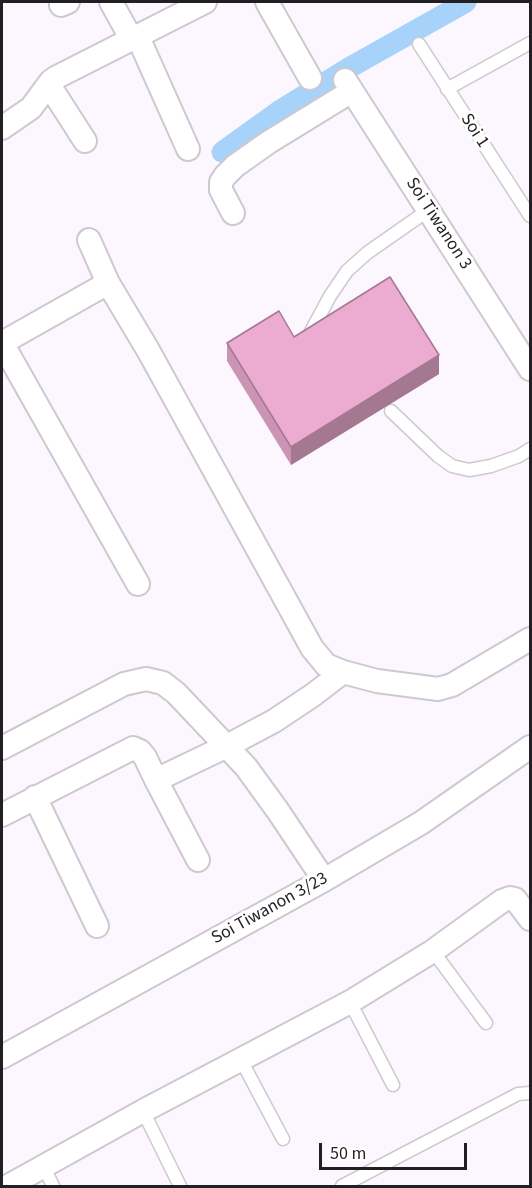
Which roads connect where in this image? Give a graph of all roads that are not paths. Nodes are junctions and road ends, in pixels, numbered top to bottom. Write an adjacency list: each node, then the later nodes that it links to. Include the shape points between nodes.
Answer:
1 (111, 2): 4 (street)
2 (205, 2): 4 (street)
3 (267, 2): 7 (street)
4 (135, 39): 8 (street, via 62,74); 12 (street)
5 (531, 43): 9 (lane)
6 (419, 44): 9 (lane, Soi 1)
7 (310, 78)
8 (49, 85): 10 (street, via 31,108); 11 (street)
9 (447, 89): 15 (lane, Soi 1)
10 (2, 128)
11 (84, 141)
12 (188, 148)
13 (429, 209): 14 (street, Soi Tiwanon 3, via 348,85 225,176 221,190); 18 (lane, via 347,271); 20 (street, Soi Tiwanon 3)
14 (233, 213)
15 (531, 216)
16 (89, 240): 17 (street)
17 (108, 284): 19 (street); 25 (street, via 312,648 326,665)
18 (308, 338)
19 (2, 343): 23 (street)
20 (531, 369)
21 (391, 411): 22 (lane, via 452,466 469,470 491,466)
22 (531, 449)
23 (138, 584)
24 (531, 639): 25 (street, via 452,685 438,689)
25 (343, 672): 26 (street, via 293,709)
26 (227, 746): 28 (street, via 176,693 163,683 146,679 124,684); 29 (street); 33 (street, via 278,810)
27 (531, 747): 33 (street, Soi Tiwanon 3/23, via 421,823)
28 (2, 748)
29 (156, 780): 30 (street, via 145,757 133,748); 32 (street)
30 (35, 797): 31 (street); 35 (street)
31 (2, 815)
32 (198, 860)
33 (324, 880): 39 (street, Soi Tiwanon 3/23)
34 (531, 919): 36 (street, via 510,898)
35 (97, 926)
36 (433, 951): 37 (street); 38 (lane)
37 (350, 1002): 40 (street); 41 (lane)
38 (486, 1023)
39 (2, 1057)
40 (242, 1060): 43 (street); 44 (lane)
41 (393, 1085)
42 (531, 1093): 48 (lane, via 518,1094)
43 (143, 1111): 45 (street); 47 (lane)
44 (283, 1139)
45 (49, 1177): 46 (street)
46 (9, 1186)
47 (180, 1186)
48 (342, 1186)

